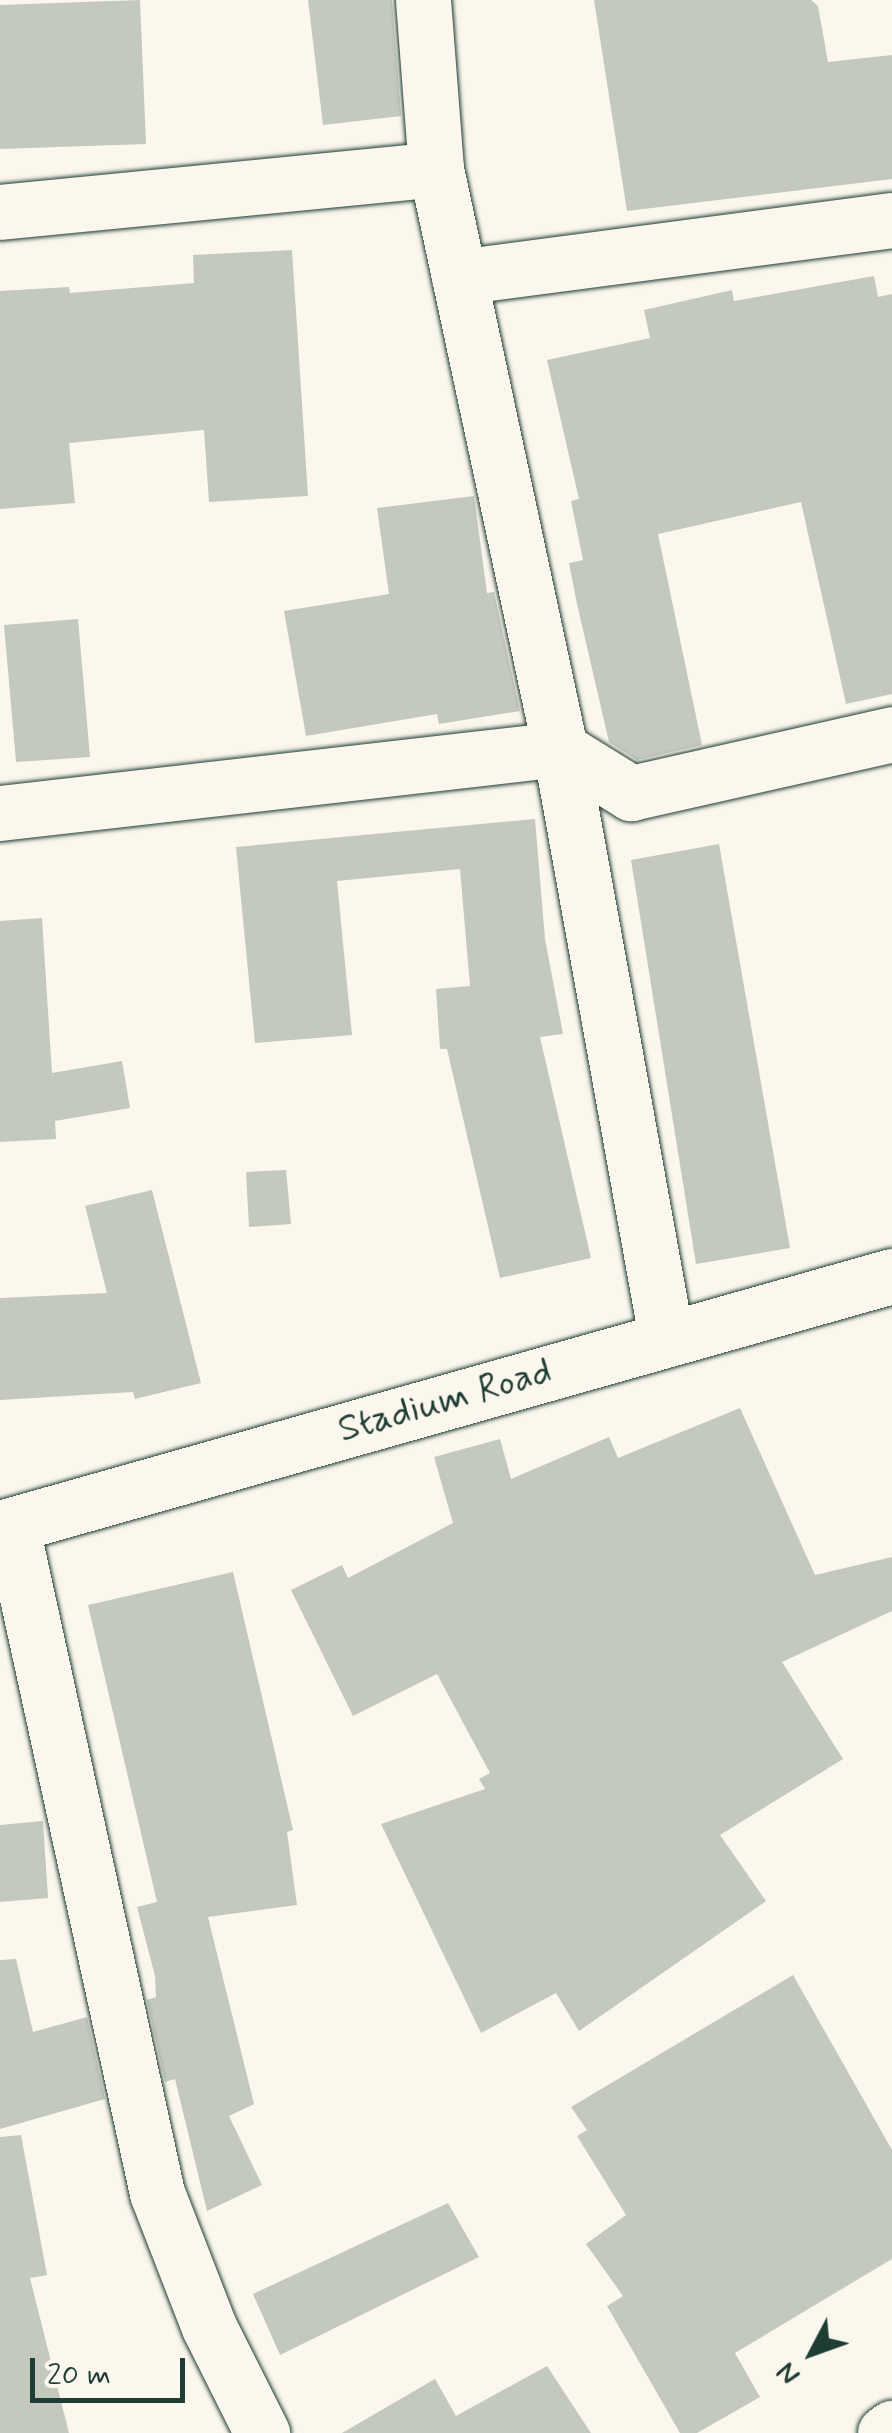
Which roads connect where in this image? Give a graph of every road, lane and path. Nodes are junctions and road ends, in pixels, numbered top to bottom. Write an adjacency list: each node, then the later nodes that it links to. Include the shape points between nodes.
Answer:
1 (422, 0): 2 (street)
2 (436, 169): 3 (street); 5 (street)
3 (0, 212)
4 (892, 220): 5 (street)
5 (459, 277): 7 (street)
6 (892, 734): 7 (street, via 631,794)
7 (560, 749): 8 (street); 10 (street)
8 (0, 812)
9 (892, 1276): 10 (street, Stadium Road)
10 (666, 1337): 11 (street, Stadium Road)
11 (6, 1528): 13 (street, via 157,2193 209,2327)
12 (892, 2428): 14 (street)
13 (262, 2433)
14 (886, 2433)

